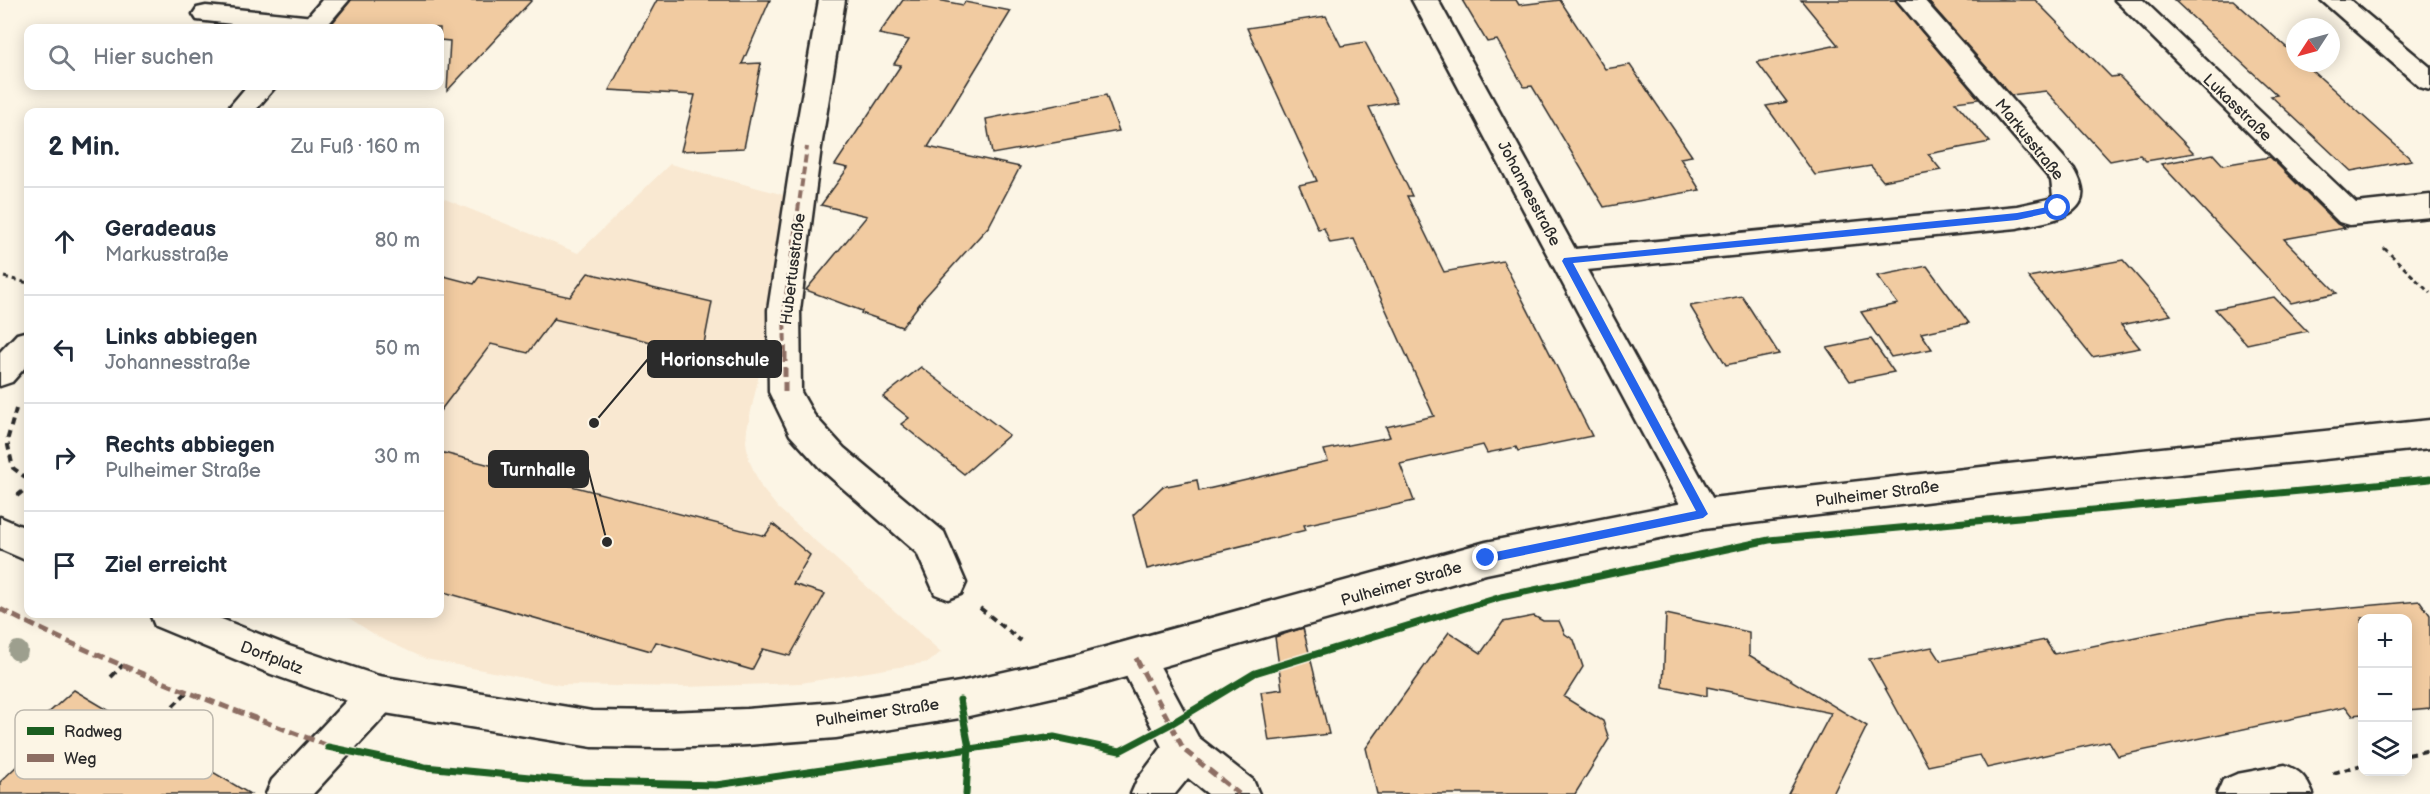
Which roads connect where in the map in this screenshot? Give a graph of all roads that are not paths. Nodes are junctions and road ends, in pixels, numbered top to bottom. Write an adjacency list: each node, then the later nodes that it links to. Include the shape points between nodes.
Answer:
1 (336, 0): 9 (street)
2 (832, 0): 21 (street, Hubertusstraße, via 784,310 785,392 802,425 832,458 931,543)
3 (1425, 0): 14 (street, Johannesstraße)
4 (1910, 0): 14 (street, Markusstraße, via 2064,176 2067,200 2058,208 2017,217)
5 (2128, 0): 13 (street, Lukasstraße, via 2349,214)
6 (2334, 0): 10 (street)
7 (206, 14): 8 (street)
8 (288, 24)
9 (316, 24)
10 (2430, 81)
11 (258, 90): 12 (street)
12 (243, 108)
13 (2430, 206)
14 (1567, 261): 18 (street, Johannesstraße)
15 (24, 347): 16 (street)
16 (0, 373)
17 (2430, 434): 18 (street, Pulheimer Straße)
18 (1703, 514): 23 (street, Pulheimer Straße, via 1486,558)
19 (0, 532): 20 (street)
20 (24, 544)
21 (948, 583)
22 (178, 618): 24 (street, Dorfplatz, via 284,662)
23 (1136, 658): 24 (street, Pulheimer Straße, via 960,700 836,720 747,727 592,729); 25 (street)
24 (379, 694): 26 (street)
25 (1184, 750): 27 (street); 28 (street)
26 (286, 794)
27 (1151, 794)
28 (1239, 794)
29 (2238, 794): 30 (street, via 2285,784)
30 (2293, 794)

